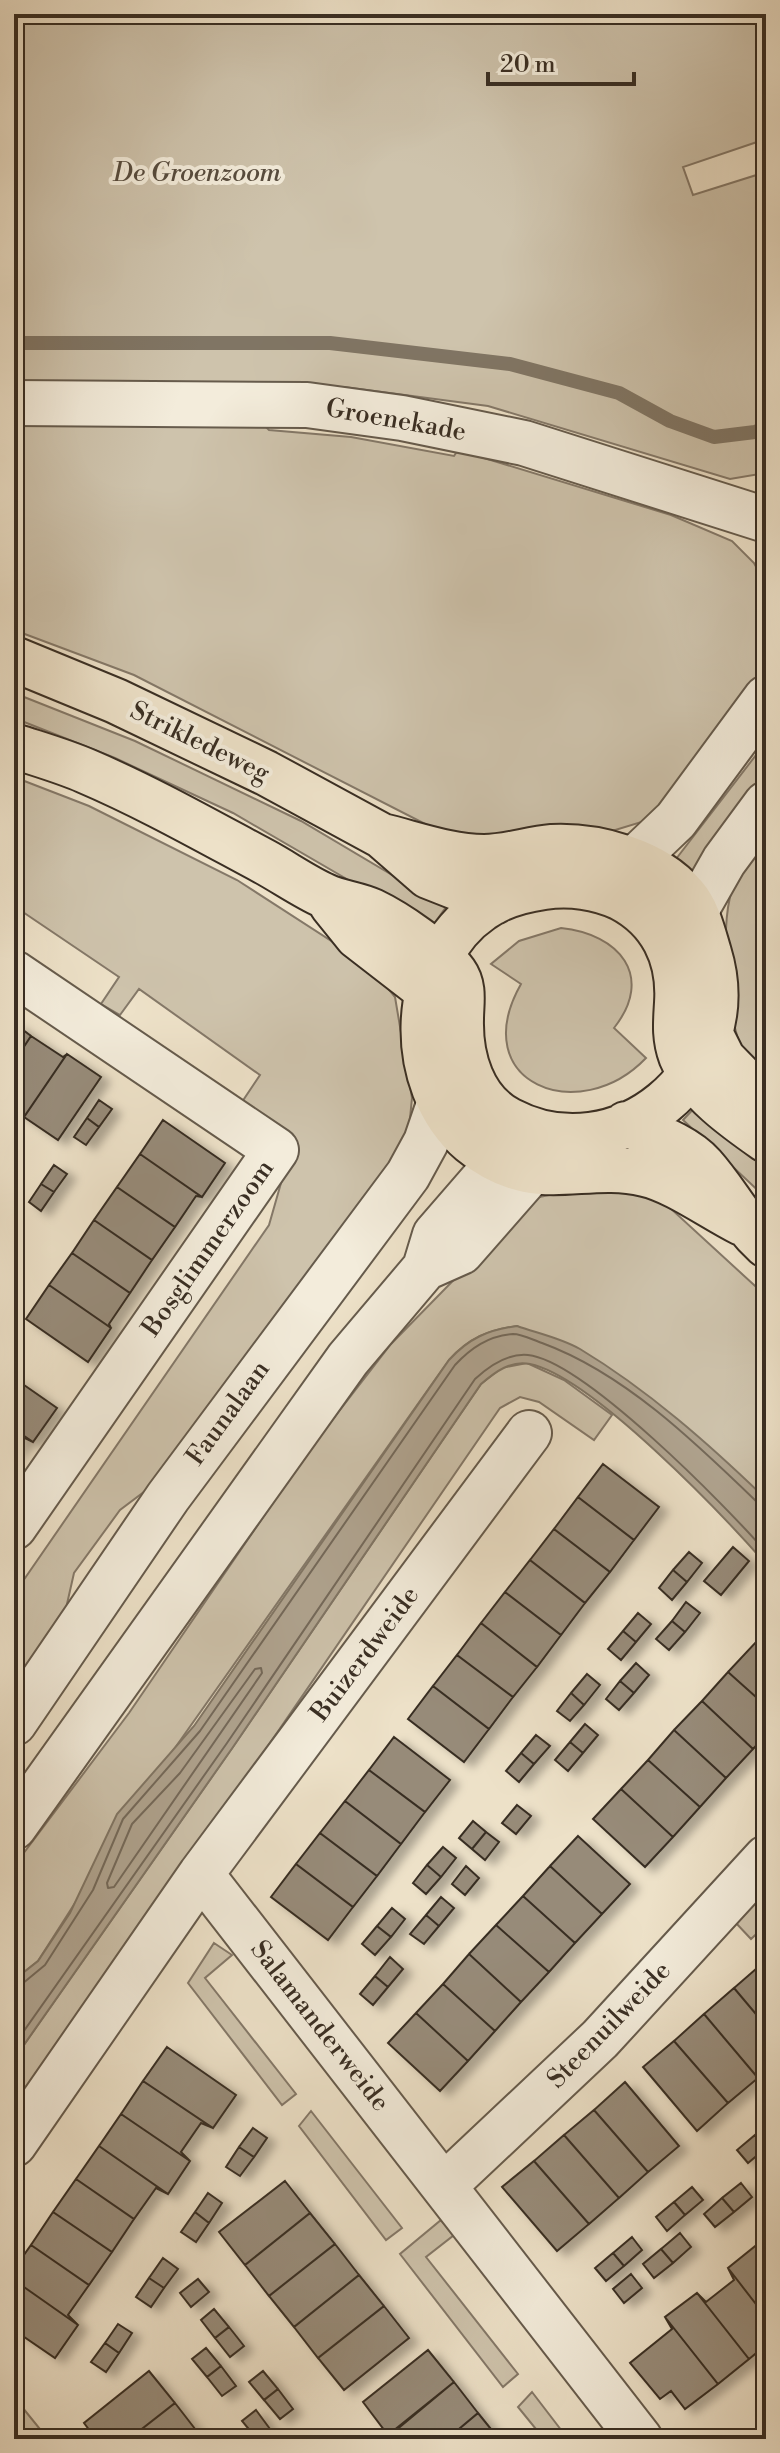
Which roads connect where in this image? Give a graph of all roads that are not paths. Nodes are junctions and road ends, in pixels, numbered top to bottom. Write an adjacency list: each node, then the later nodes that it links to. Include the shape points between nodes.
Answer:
1 (14, 403): 2 (street, Groenekade, via 307,405 402,418 524,443)
2 (766, 520)
3 (14, 659): 7 (main road, Strikledeweg, via 266,773)
4 (766, 698): 8 (street, via 676,820)
5 (14, 746): 13 (main road, via 85,770 326,897 357,936)
6 (766, 804): 11 (street)
7 (382, 836): 8 (main road, Strikledeweg, via 444,851 499,856 572,847); 10 (main road, Strikledeweg, via 428,876)
8 (633, 861): 9 (main road); 11 (main road, Strikledeweg, via 683,893)
9 (602, 891): 10 (main road, via 558,885); 15 (main road, via 639,910 666,941 677,982 676,1040)
10 (494, 902): 13 (main road, via 460,928)
11 (695, 912): 14 (main road, via 714,972)
12 (14, 973): 23 (street, Bosglimmerzoom, via 276,1150)
13 (434, 975): 17 (main road, via 424,1051); 20 (main road, via 457,975 463,993 463,1056 471,1079 505,1119)
14 (712, 1037): 15 (main road); 16 (main road, via 723,1059)
15 (692, 1075): 18 (main road, via 660,1104); 19 (main road)
16 (766, 1103)
17 (439, 1104): 20 (main road, via 473,1143); 24 (street, Faunalaan, via 408,1175 168,1497)
18 (626, 1124): 20 (main road); 21 (main road, via 661,1138 702,1165)
19 (766, 1140)
20 (521, 1154): 21 (main road, via 644,1174); 25 (street, via 435,1235 425,1268 348,1359)
21 (754, 1234)
22 (529, 1433): 27 (street, Buizerdweide)
23 (14, 1527)
24 (14, 1723)
25 (14, 1827)
26 (766, 1858): 29 (street, Steenuilweide, via 600,2039)
27 (201, 1874): 28 (street); 29 (street, Salamanderweide)
28 (14, 2144)
29 (445, 2185): 30 (street, Salamanderweide)
30 (640, 2439)

